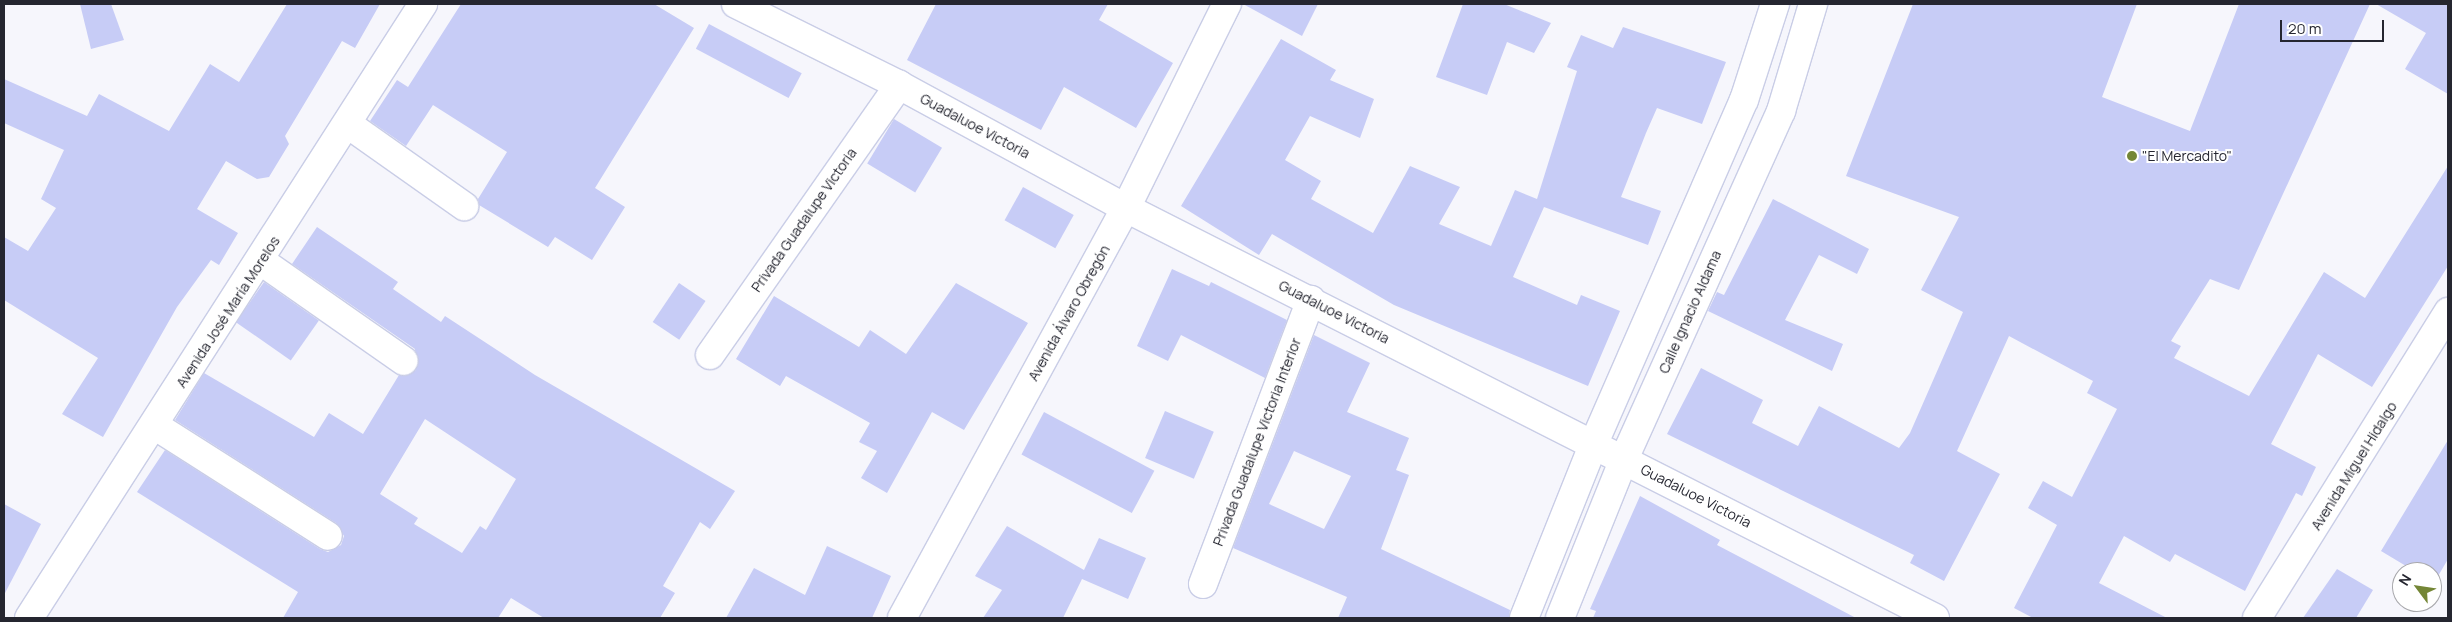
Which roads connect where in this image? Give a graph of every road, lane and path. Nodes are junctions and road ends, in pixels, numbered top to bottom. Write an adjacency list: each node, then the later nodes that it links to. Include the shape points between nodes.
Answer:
1 (423, 4): 9 (street, Avenida José María Morelos)
2 (736, 4): 6 (street, Guadaluoe Victoria)
3 (1227, 4): 11 (street, Avenida Álvaro Obregón)
4 (1775, 4): 7 (street)
5 (1813, 4): 8 (street, Calle Ignacio Aldama)
6 (898, 85): 11 (street, Guadaluoe Victoria); 15 (street, Privada Guadalupe Victoria)
7 (1744, 100): 8 (street); 18 (street)
8 (1781, 111): 19 (street, Calle Ignacio Aldama)
9 (349, 125): 10 (street); 12 (street, Avenida José María Morelos)
10 (464, 206)
11 (1126, 208): 13 (street, Guadaluoe Victoria); 23 (street, Avenida Álvaro Obregón)
12 (261, 261): 16 (street); 17 (street, Avenida José María Morelos)
13 (1311, 300): 18 (street, Guadaluoe Victoria); 21 (street, Privada Guadalupe Victoria Interior)
14 (2448, 312): 27 (street, Avenida Miguel Hidalgo)
15 (710, 355)
16 (404, 361)
17 (154, 425): 20 (street); 22 (street, Avenida José María Morelos)
18 (1594, 443): 19 (street, Guadaluoe Victoria); 24 (street)
19 (1624, 459): 25 (street, Calle Ignacio Aldama); 26 (street, Guadaluoe Victoria)
20 (328, 536)
21 (1204, 584)
22 (29, 618)
23 (902, 618)
24 (1524, 618)
25 (1560, 618)
26 (1935, 618)
27 (2257, 618)

